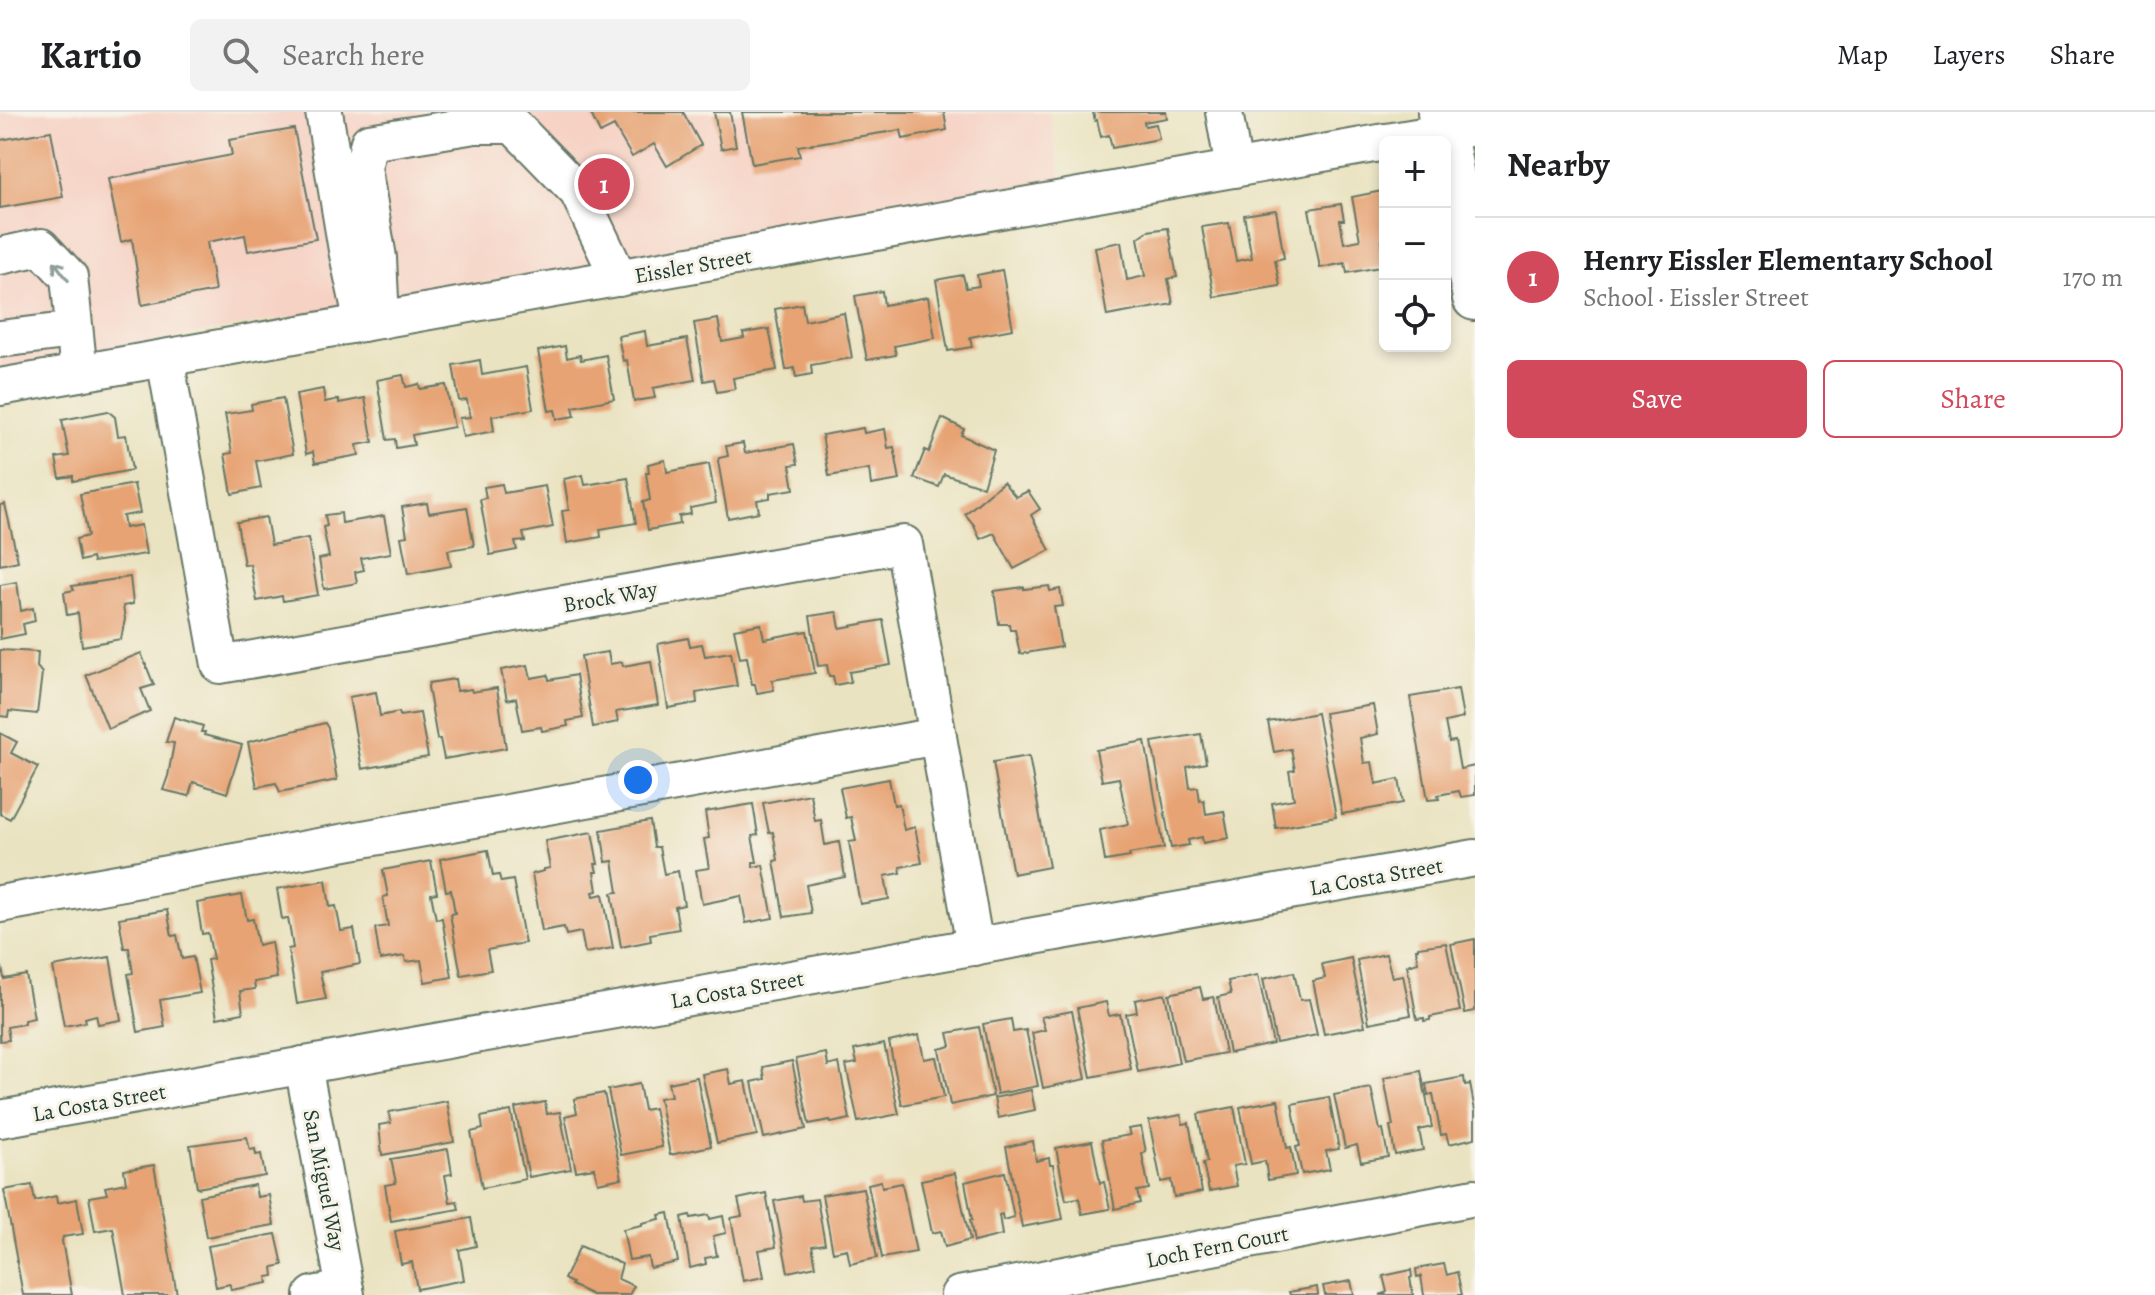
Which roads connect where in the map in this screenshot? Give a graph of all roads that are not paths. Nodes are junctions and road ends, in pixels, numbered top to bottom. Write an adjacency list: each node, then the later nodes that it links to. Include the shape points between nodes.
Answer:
1 (324, 112): 10 (street, via 347,250)
2 (1224, 112): 6 (street)
3 (1453, 124): 4 (street, Eissler Street); 9 (main road)
4 (1408, 136)
5 (1379, 143): 6 (street, Eissler Street)
6 (1234, 169): 8 (street, Eissler Street)
7 (0, 256): 11 (street, one-way to 7, via 69,277 41,247)
8 (619, 278): 10 (street, Eissler Street); 10 (street, via 578,192 513,125 475,125 369,142 363,168 379,275)
9 (1475, 298)
10 (372, 321): 13 (street, Eissler Street)
11 (74, 330): 12 (street); 14 (street)
12 (0, 339)
13 (165, 358): 14 (street, Eissler Street); 16 (street, Brock Way, via 220,665 904,544)
14 (79, 373): 15 (street, Eissler Street)
15 (0, 387)
16 (938, 736): 18 (street); 19 (street, Brock Way)
17 (1475, 858): 19 (street, La Costa Street)
18 (0, 904)
19 (975, 947): 20 (street, La Costa Street)
20 (303, 1065): 21 (street, La Costa Street); 24 (street, San Miguel Way)
21 (0, 1119)
22 (1475, 1197): 23 (street, Loch Fern Court)
23 (1036, 1288): 25 (street, Loch Fern Court)
24 (335, 1293)
25 (959, 1295)

